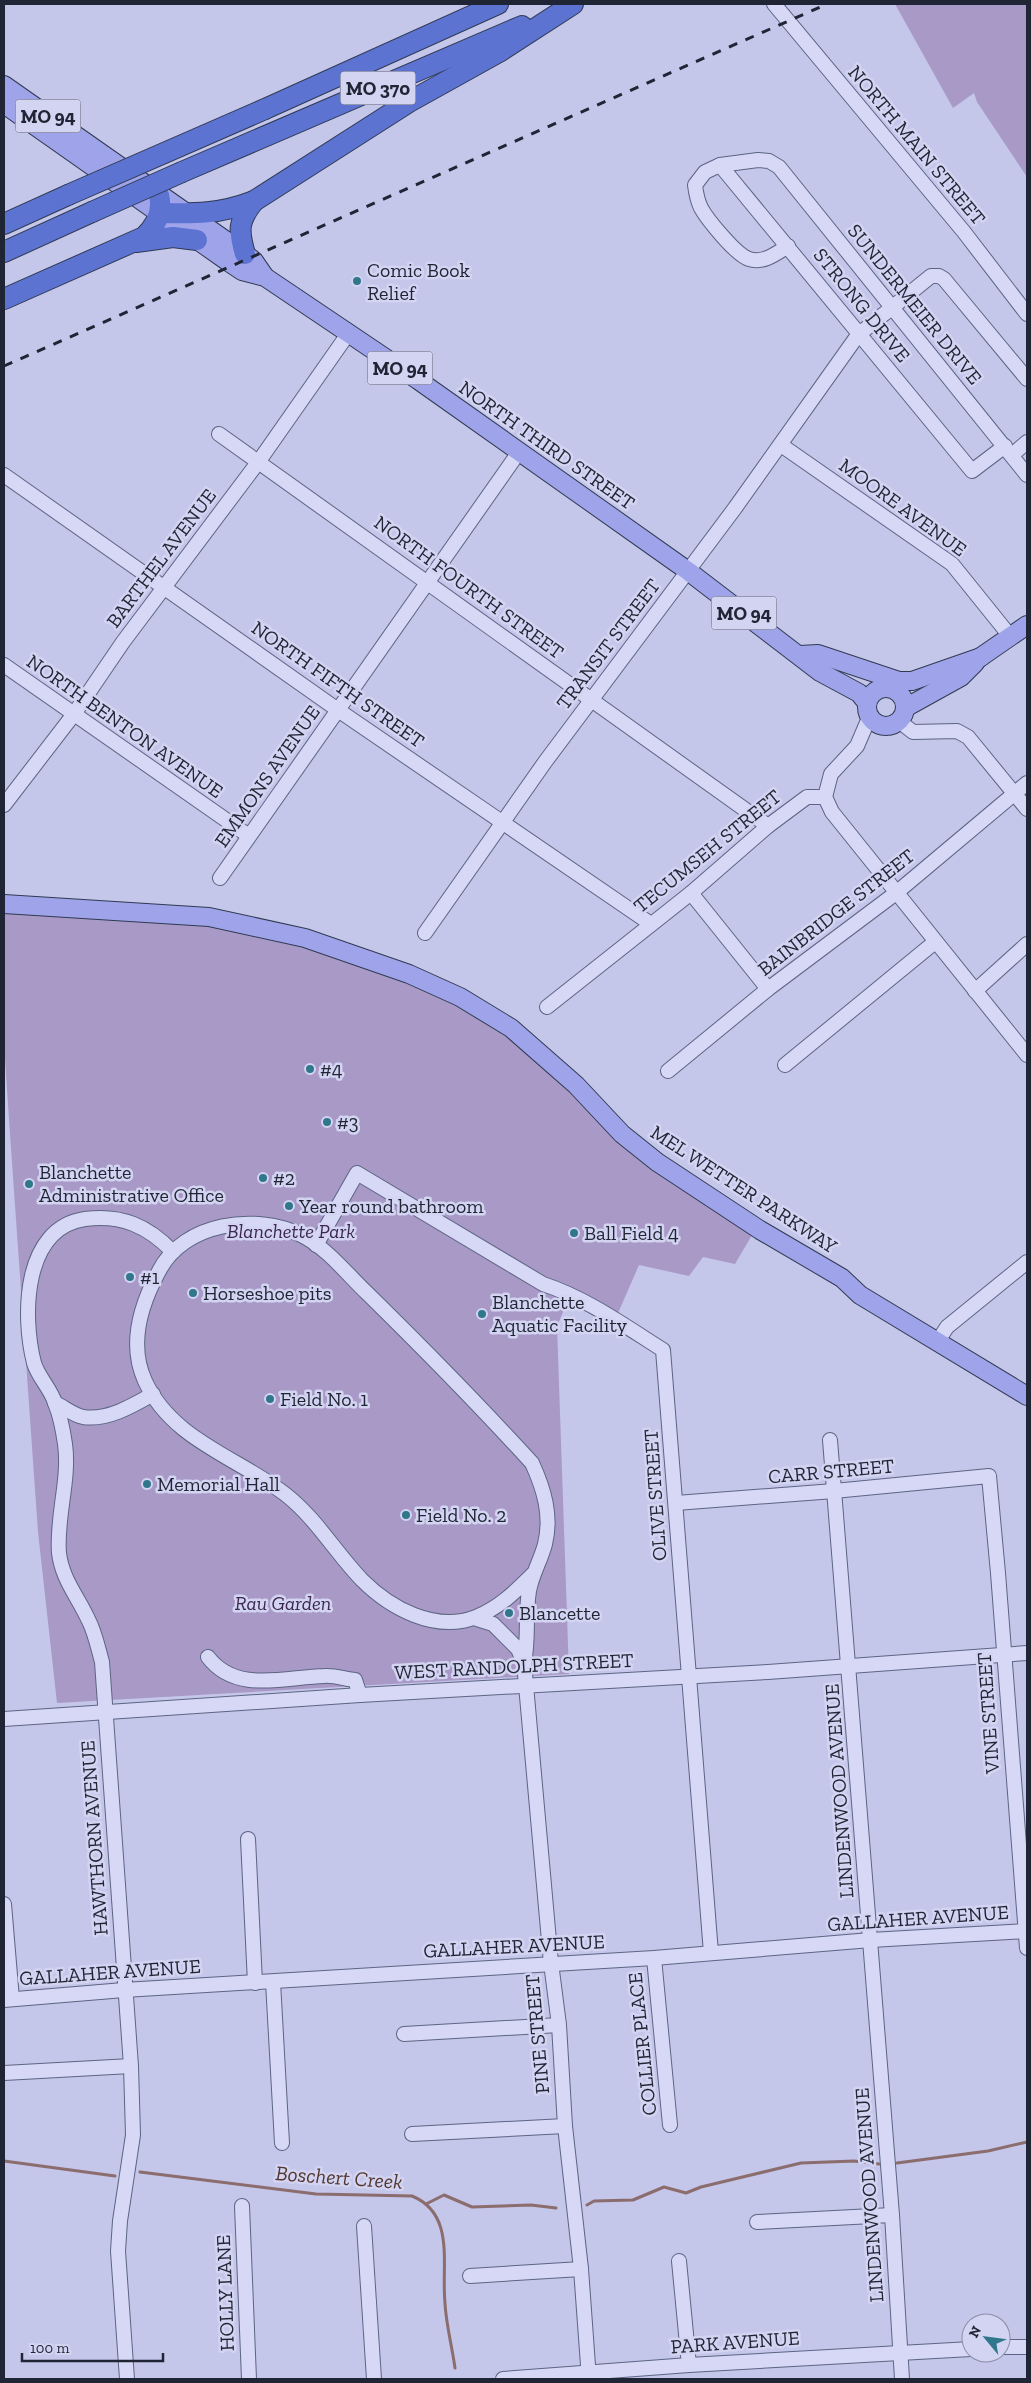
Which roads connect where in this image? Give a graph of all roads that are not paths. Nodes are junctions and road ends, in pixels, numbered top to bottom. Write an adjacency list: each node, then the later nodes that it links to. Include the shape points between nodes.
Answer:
1 (498, 4): 9 (highway, MO 370, bridge)
2 (573, 4): 7 (highway, via 499,52 409,102); 16 (highway, MO 370, bridge)
3 (774, 4): 21 (street, NORTH MAIN STREET, via 964,232)
4 (4, 85): 8 (main road, NORTH THIRD STREET / MO 94)
5 (4, 104): 8 (main road, NORTH THIRD STREET / MO 94)
6 (720, 165): 15 (street, STRONG DRIVE); 15 (street, via 705,172 695,185 702,210 718,230 739,254 749,259 767,258); 20 (street, SUNDERMEIER DRIVE, via 758,160 769,161 779,167)
7 (254, 201): 10 (highway, via 221,212); 17 (highway, via 240,223)
8 (160, 204): 10 (highway); 13 (main road, NORTH THIRD STREET / MO 94); 14 (highway, via 150,232)
9 (30, 212): 11 (highway); 12 (highway, MO 370)
10 (187, 214): 17 (main road, NORTH THIRD STREET / MO 94)
11 (4, 218)
12 (4, 224)
13 (197, 240): 14 (highway, via 173,237); 18 (main road, NORTH THIRD STREET / MO 94, via 242,270)
14 (136, 242): 19 (highway)
15 (788, 246): 23 (street, STRONG DRIVE)
16 (4, 252)
17 (245, 254): 18 (main road, NORTH THIRD STREET / MO 94)
18 (265, 277): 22 (main road, NORTH THIRD STREET / MO 94)
19 (4, 299)
20 (892, 307): 23 (street, TRANSIT STREET); 24 (street, TRANSIT STREET, via 931,276 939,276); 28 (street, SUNDERMEIER DRIVE)
21 (1027, 314)
22 (348, 334): 29 (main road, NORTH THIRD STREET / MO 94); 30 (street, BARTHEL AVENUE)
23 (858, 335): 27 (street, TRANSIT STREET); 28 (street, STRONG DRIVE, via 972,471)
24 (1027, 379)
25 (219, 434): 30 (street, NORTH FOURTH STREET)
26 (1027, 442): 28 (street)
27 (781, 445): 33 (street, TRANSIT STREET); 37 (street, MOORE AVENUE, via 952,564)
28 (1009, 451): 32 (street, SUNDERMEIER DRIVE)
29 (519, 452): 33 (main road, NORTH THIRD STREET / MO 94); 34 (street, EMMONS AVENUE)
30 (259, 461): 34 (street, NORTH FOURTH STREET); 35 (street, BARTHEL AVENUE)
31 (4, 475): 35 (street, NORTH FIFTH STREET)
32 (1027, 475)
33 (688, 571): 38 (main road, NORTH THIRD STREET / MO 94); 41 (street, TRANSIT STREET)
34 (426, 582): 41 (street, NORTH FOURTH STREET); 43 (street, EMMONS AVENUE)
35 (163, 588): 43 (street, NORTH FIFTH STREET); 45 (street, BARTHEL AVENUE)
36 (1027, 625): 37 (main road)
37 (1010, 636): 42 (main road, via 981,657)
38 (800, 655): 40 (main road, NORTH THIRD STREET); 42 (main road, NORTH THIRD STREET, via 818,654); 44 (main road, NORTH THIRD STREET / MO 94, via 820,672 859,693)
39 (4, 665): 45 (street, NORTH BENTON AVENUE)
40 (879, 688): 42 (main road, NORTH THIRD STREET, via 890,688); 44 (main road, via 871,694)
41 (591, 699): 51 (street, TRANSIT STREET); 52 (street, NORTH FOURTH STREET)
42 (901, 701): 44 (main road, NORTH THIRD STREET / MO 94, via 892,726 875,724); 47 (street, NORTH THIRD STREET, via 913,732 957,731 968,737)
43 (338, 710): 51 (street, NORTH FIFTH STREET); 53 (street, EMMONS AVENUE)
44 (868, 711): 48 (street, via 856,746 831,774)
45 (74, 714): 49 (street, BARTHEL AVENUE); 53 (street, NORTH BENTON AVENUE)
46 (1027, 783): 47 (street, BAINBRIDGE STREET)
47 (1014, 793): 50 (street, NORTH THIRD STREET); 56 (street, BAINBRIDGE STREET)
48 (825, 796): 52 (street, TECUMSEH STREET, via 807,797); 56 (street, via 832,812)
49 (4, 805)
50 (1027, 809)
51 (502, 824): 59 (street, NORTH FIFTH STREET); 60 (street, TRANSIT STREET)
52 (768, 826): 55 (street, TECUMSEH STREET)
53 (249, 836): 54 (street, EMMONS AVENUE)
54 (220, 878)
55 (691, 893): 59 (street, TECUMSEH STREET); 63 (street)
56 (896, 893): 61 (street); 63 (street, BAINBRIDGE STREET)
57 (4, 904): 69 (main road, MEL WETTER PARKWAY, via 209,917 305,938 409,974 460,997 511,1028 576,1085)
58 (4, 912): 69 (main road, MEL WETTER PARKWAY, via 208,926 303,946 406,982 456,1004 506,1035 570,1091 616,1140)
59 (651, 924): 65 (street, TECUMSEH STREET)
60 (425, 933)
61 (935, 942): 64 (street); 67 (street)
62 (1027, 944): 64 (street)
63 (768, 990): 68 (street, BAINBRIDGE STREET)
64 (975, 990): 66 (street)
65 (547, 1007)
66 (1027, 1055)
67 (785, 1066)
68 (668, 1071)
69 (663, 1172): 73 (main road, MEL WETTER PARKWAY, via 838,1288 860,1295)
70 (316, 1245): 71 (street, via 302,1235 257,1223 232,1224 185,1242); 80 (street, OLIVE STREET, via 357,1173 543,1284 616,1320 663,1350); 81 (street, via 418,1343 532,1463 542,1485 548,1517 545,1545)
71 (173, 1252): 74 (street, via 161,1266 147,1293 138,1324 137,1352 144,1380); 76 (street, via 144,1228 123,1219 78,1220 55,1231 41,1250 32,1275 29,1341 35,1366)
72 (1027, 1262): 73 (street, via 946,1327)
73 (938, 1341): 75 (main road)
74 (153, 1394): 76 (street, via 122,1410 89,1417 78,1415); 82 (street, via 185,1431 282,1492 303,1509 362,1580 384,1599 428,1620)
75 (1027, 1396)
76 (56, 1402): 91 (street, HAWTHORN AVENUE, via 65,1445 60,1555 65,1576 88,1618 102,1662)
77 (830, 1440): 79 (street, LINDENWOOD AVENUE)
78 (989, 1476): 79 (street, CARR STREET); 84 (street, VINE STREET)
79 (834, 1491): 80 (street, CARR STREET); 87 (street, LINDENWOOD AVENUE)
80 (676, 1503): 88 (street, OLIVE STREET)
81 (533, 1574): 82 (street, via 493,1609); 86 (street, PINE STREET, via 528,1592 528,1645)
82 (474, 1618): 86 (street, via 494,1624 518,1649)
83 (1027, 1653): 84 (street, WEST RANDOLPH STREET)
84 (1004, 1655): 87 (street, WEST RANDOLPH STREET); 95 (street, VINE STREET)
85 (208, 1657): 90 (street, via 216,1668 251,1682 327,1675 355,1680)
86 (524, 1663): 89 (street, PINE STREET)
87 (850, 1664): 88 (street, WEST RANDOLPH STREET); 96 (street, LINDENWOOD AVENUE)
88 (687, 1676): 89 (street, WEST RANDOLPH STREET); 98 (street, OLIVE STREET)
89 (525, 1686): 90 (street, WEST RANDOLPH STREET); 100 (street, PINE STREET)
90 (360, 1694): 91 (street, WEST RANDOLPH STREET)
91 (105, 1712): 92 (street, WEST RANDOLPH STREET); 103 (street, HAWTHORN AVENUE)
92 (4, 1719)
93 (248, 1839): 102 (street)
94 (4, 1904): 104 (street)
95 (1026, 1931): 96 (street, GALLAHER AVENUE); 97 (street, VINE STREET)
96 (871, 1940): 98 (street, GALLAHER AVENUE); 114 (street, LINDENWOOD AVENUE)
97 (1027, 1948)
98 (711, 1954): 99 (street, GALLAHER AVENUE)
99 (654, 1958): 100 (street, GALLAHER AVENUE); 109 (street, COLLIER PLACE)
100 (551, 1963): 101 (street, GALLAHER AVENUE); 105 (street, PINE STREET)
101 (273, 1982): 102 (street, GALLAHER AVENUE); 112 (street)
102 (256, 1983): 103 (street, GALLAHER AVENUE)
103 (124, 1990): 104 (street, GALLAHER AVENUE); 107 (street, HAWTHORN AVENUE)
104 (8, 1999)
105 (559, 2025): 106 (street); 110 (street, PINE STREET)
106 (404, 2034)
107 (131, 2066): 108 (street); 126 (street, HAWTHORN AVENUE, via 134,2135 118,2251)
108 (4, 2073)
109 (670, 2125)
110 (565, 2126): 111 (street); 118 (street, PINE STREET)
111 (412, 2134)
112 (282, 2143)
113 (242, 2206): 127 (street, HOLLY LANE)
114 (892, 2215): 115 (street); 123 (street, LINDENWOOD AVENUE)
115 (757, 2222)
116 (364, 2226): 128 (street)
117 (679, 2260): 124 (street)
118 (581, 2269): 119 (street); 125 (street, PINE STREET)
119 (470, 2276)
120 (1027, 2346): 121 (street)
121 (1011, 2347)
122 (961, 2349): 123 (street, PARK AVENUE)
123 (900, 2351): 124 (street, PARK AVENUE); 130 (street, LINDENWOOD AVENUE)
124 (689, 2364): 125 (street, PARK AVENUE)
125 (589, 2376): 129 (street, PARK AVENUE)
126 (127, 2379)
127 (248, 2379)
128 (374, 2379)
129 (503, 2379)
130 (902, 2379)

